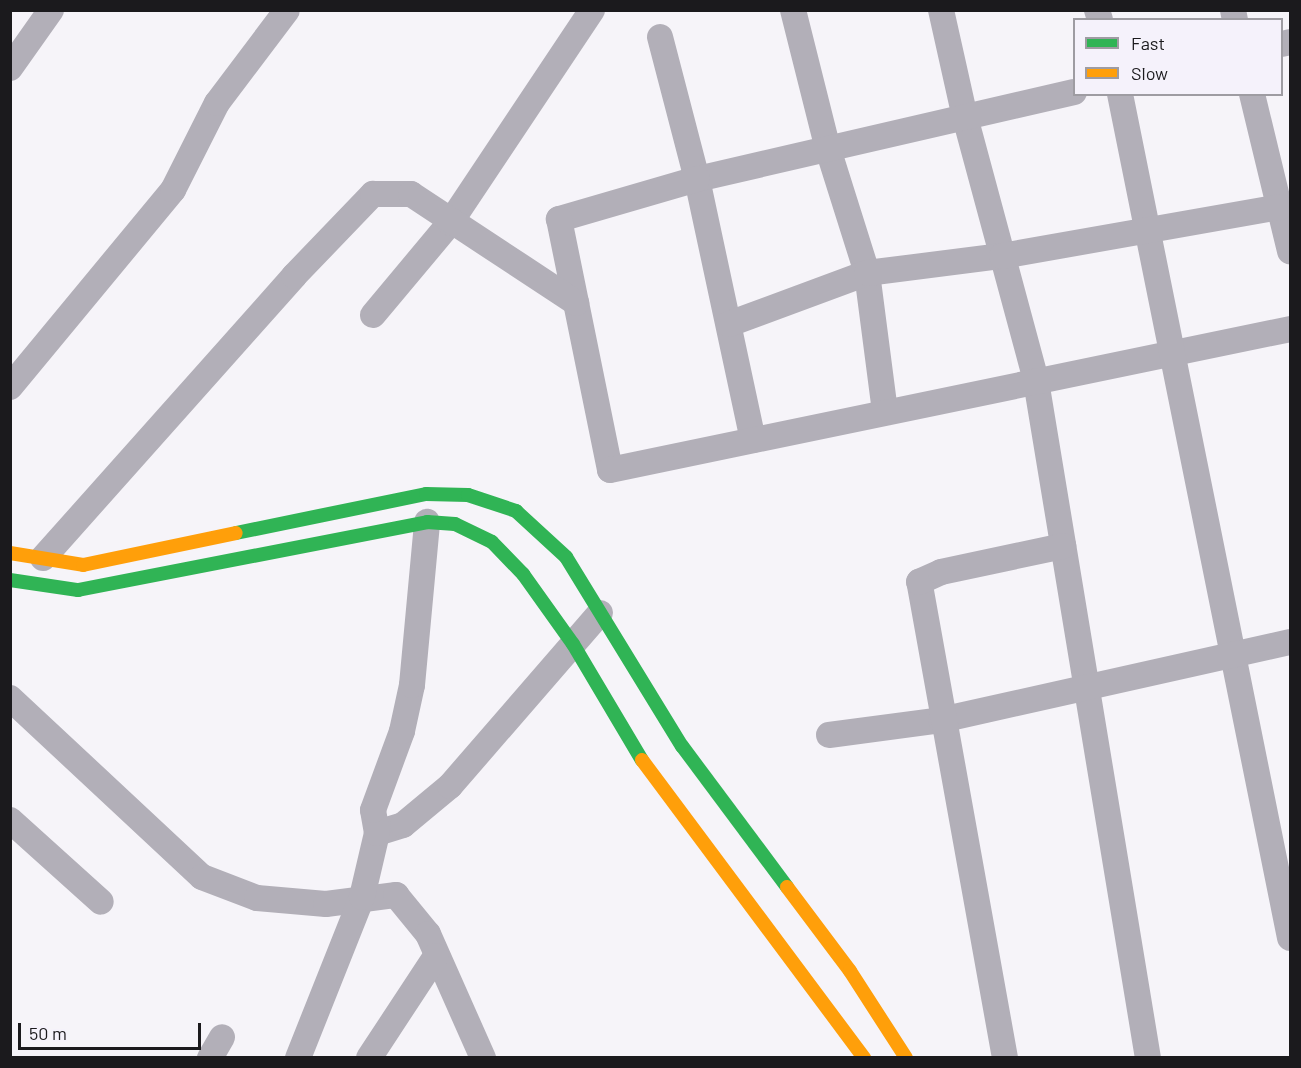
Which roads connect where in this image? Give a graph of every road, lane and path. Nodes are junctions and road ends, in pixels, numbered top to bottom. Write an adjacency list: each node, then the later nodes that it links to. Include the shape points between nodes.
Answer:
1 (51, 10): 7 (street)
2 (287, 10): 26 (street, via 216,104 174,190)
3 (592, 10): 15 (street)
4 (792, 10): 12 (street)
5 (941, 10): 11 (street)
6 (660, 37): 13 (street)
7 (10, 68)
8 (1073, 92): 11 (street)
9 (1120, 96): 16 (street)
10 (1252, 96): 14 (street)
11 (965, 117): 12 (street); 18 (street)
12 (828, 149): 13 (street); 19 (street)
13 (697, 179): 20 (street, via 559,219); 22 (street)
14 (1280, 207): 16 (street); 17 (street)
15 (450, 223): 20 (street); 21 (street); 32 (street, via 411,194 373,194 294,276)
16 (1147, 231): 18 (street); 24 (street)
17 (1290, 251)
18 (1002, 255): 19 (street); 25 (street)
19 (867, 273): 22 (street); 27 (street)
20 (576, 303): 28 (street, via 610,470)
21 (373, 315)
22 (729, 324): 28 (street)
23 (1290, 329): 24 (street)
24 (1171, 352): 25 (street); 37 (street)
25 (1036, 381): 27 (street); 30 (street)
26 (10, 387)
27 (885, 412): 28 (street)
28 (753, 440)
29 (427, 522): 33 (highway, via 78,590); 36 (highway, via 455,524 492,542 523,574); 43 (street, via 412,685 402,730 373,810)
30 (1063, 546): 38 (street); 40 (street, via 941,572 919,582)
31 (10, 553): 32 (highway)
32 (43, 558): 34 (highway, via 83,565 426,494 468,495 516,511 566,557)
33 (10, 580)
34 (600, 613): 36 (street); 52 (highway, via 682,746 850,971)
35 (1290, 642): 37 (street)
36 (573, 644): 43 (street, via 450,786 403,825); 51 (highway, via 644,763)
37 (1232, 652): 38 (street); 46 (street)
38 (1086, 685): 40 (street); 54 (street)
39 (10, 698): 44 (street, via 202,877 257,898 326,904)
40 (941, 720): 41 (street); 53 (street)
41 (829, 735)
42 (10, 820): 45 (street)
43 (377, 833): 44 (street)
44 (362, 897): 47 (street, via 396,895 428,934); 48 (street)
45 (101, 902)
46 (1290, 938)
47 (436, 956): 49 (street); 50 (street)
48 (298, 1058)
49 (369, 1058)
50 (483, 1058)
51 (864, 1058)
52 (906, 1058)
53 (1005, 1058)
54 (1148, 1058)

